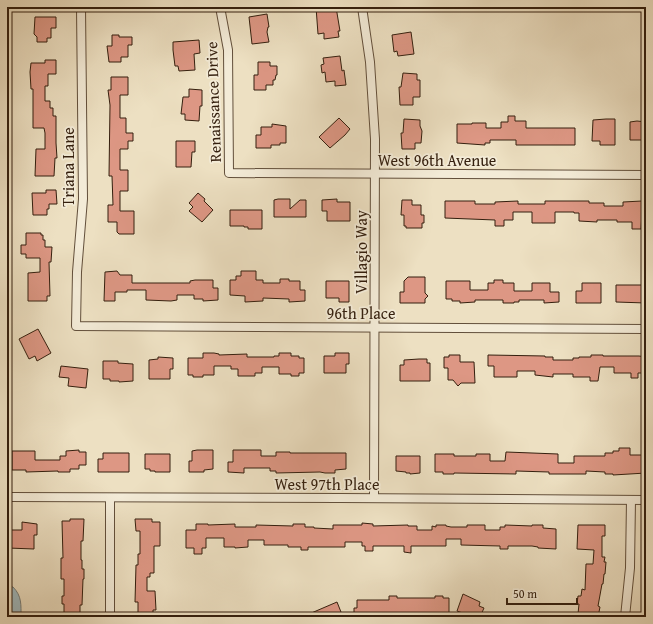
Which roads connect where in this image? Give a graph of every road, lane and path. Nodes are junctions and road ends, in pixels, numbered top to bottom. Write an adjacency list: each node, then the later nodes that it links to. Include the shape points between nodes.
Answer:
1 (81, 7): 7 (street, Triana Lane, via 83,199)
2 (220, 7): 5 (street, Renaissance Drive, via 228,50)
3 (362, 7): 4 (street, Villagio Way, via 373,95)
4 (375, 173): 5 (street, West 96th Avenue); 6 (street, West 96th Avenue); 8 (street, Villagio Way)
5 (229, 174)
6 (646, 175)
7 (76, 326): 8 (street, 96th Place)
8 (375, 327): 9 (street, 96th Place); 12 (street, Villagio Way)
9 (646, 329)
10 (7, 497): 11 (street, West 97th Place)
11 (110, 498): 12 (street, West 97th Place); 15 (street)
12 (374, 498): 13 (street, West 97th Place)
13 (631, 500): 14 (street, West 97th Place); 16 (street, via 630,583)
14 (646, 500)
15 (110, 617)
16 (625, 617)

